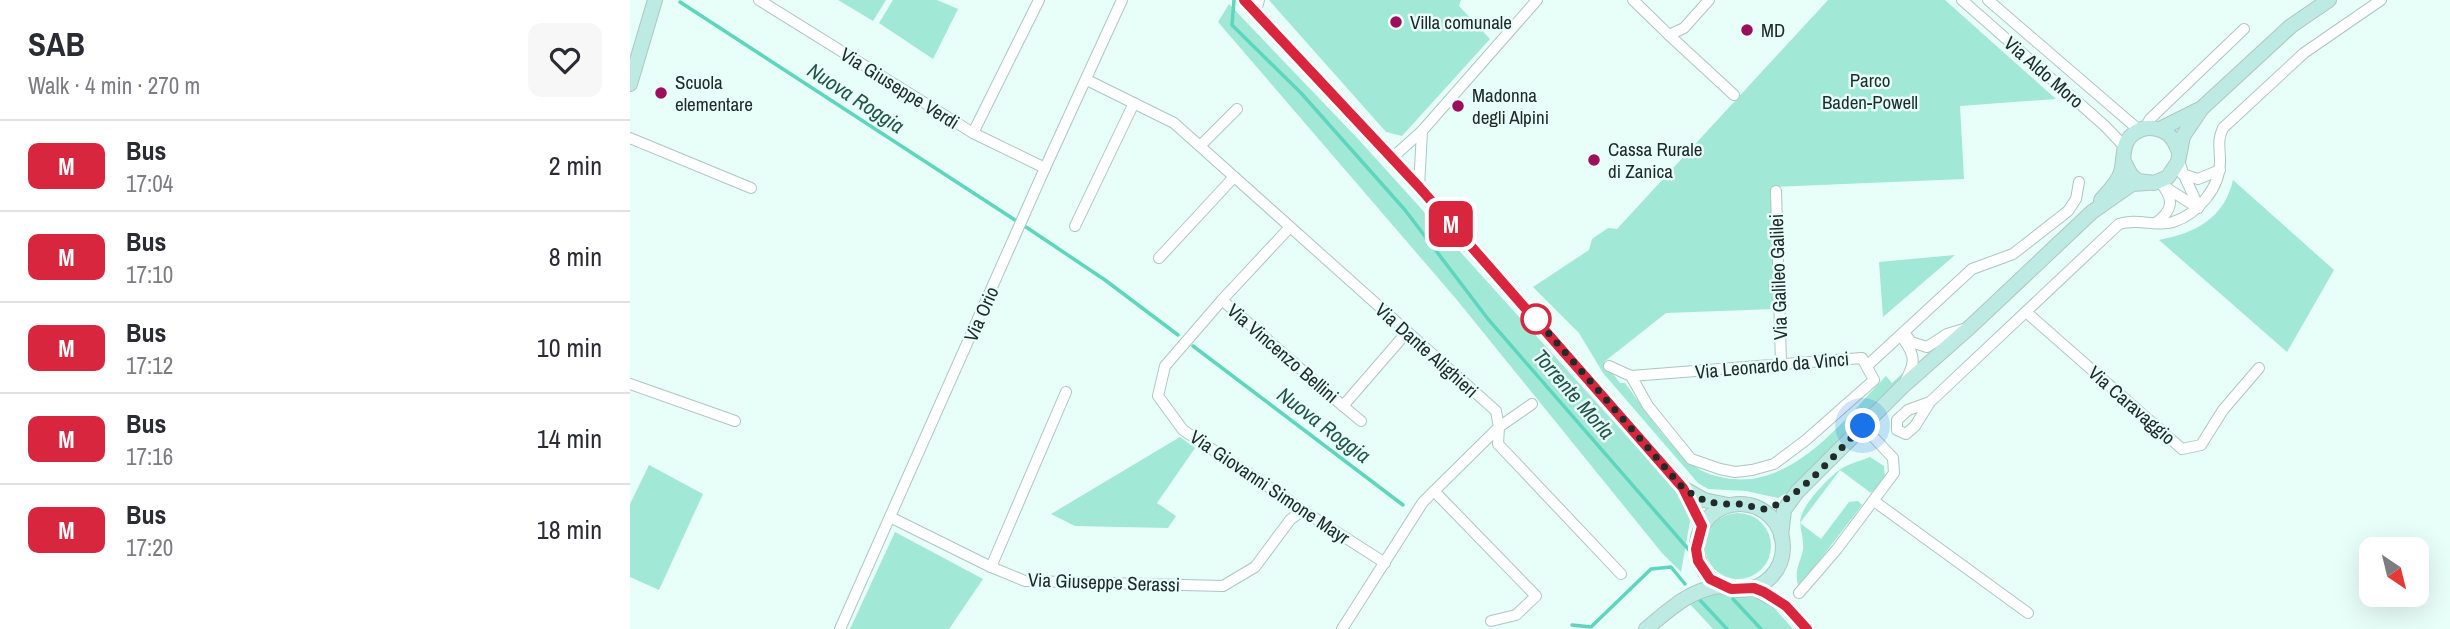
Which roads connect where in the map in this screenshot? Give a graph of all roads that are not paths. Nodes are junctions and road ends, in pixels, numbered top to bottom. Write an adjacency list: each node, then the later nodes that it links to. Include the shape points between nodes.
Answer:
1 (655, 0): 17 (street)
2 (759, 0): 24 (street, Via Giuseppe Verdi)
3 (1039, 0): 24 (street)
4 (1122, 0): 16 (street, Via Orio)
5 (1244, 0): 13 (street)
6 (1537, 0): 23 (street)
7 (1633, 0): 15 (street)
8 (1709, 0): 15 (street, via 1684,28)
9 (1962, 0): 28 (street, Via Aldo Moro, via 2105,127)
10 (1988, 0): 22 (street, Via Aldo Moro)
11 (2329, 0): 20 (street, via 2291,26)
12 (2381, 0): 31 (street, via 2304,53 2223,128 2218,144)
13 (1258, 6): 29 (street)
14 (2244, 29): 22 (street, via 2150,119)
15 (1669, 35): 18 (street)
16 (1087, 80): 19 (street, Via Dante Alighieri); 30 (street, Via Orio)
17 (630, 84)
18 (1734, 95)
19 (1134, 103): 26 (street, Via Dante Alighieri, via 1174,123); 42 (street)
20 (2202, 108): 22 (street); 27 (street, via 2183,136)
21 (1237, 109): 26 (street)
22 (2148, 129): 27 (street, via 2173,138); 28 (street, via 2128,139)
23 (1422, 131): 29 (street); 36 (street)
24 (973, 133): 30 (street, Via Giuseppe Verdi)
25 (630, 138): 37 (street)
26 (1200, 146): 33 (street, Via Dante Alighieri)
27 (2179, 152): 32 (street); 35 (street, via 2175,170)
28 (2124, 153): 35 (street, via 2131,176); 40 (street, via 2119,177)
29 (1392, 158): 36 (street)
30 (1045, 168): 72 (street, Via Orio)
31 (2220, 170): 32 (street, via 2198,179); 39 (street)
32 (2182, 174): 39 (street)
33 (1234, 177): 43 (street, Via Dante Alighieri); 44 (street)
34 (2080, 182): 49 (street, via 2068,211 2013,254 1972,269)
35 (2157, 184): 39 (street); 40 (street, via 2132,184); 41 (street, via 2170,197 2170,206)
36 (1419, 187): 65 (street)
37 (751, 188)
38 (1776, 191): 50 (street, Via Galileo Galilei)
39 (2198, 208): 41 (street, via 2173,222)
40 (2092, 212): 47 (street)
41 (2156, 223): 46 (street, via 2131,220 2119,224)
42 (1075, 226)
43 (1290, 227): 45 (street, Via Giovanni Simone Mayr); 48 (street, Via Dante Alighieri)
44 (1158, 258)
45 (1222, 300): 60 (street, Via Vincenzo Bellini); 71 (street, Via Giovanni Simone Mayr, via 1165,366 1158,396 1183,430)
46 (2026, 312): 53 (street, Via Caravaggio, via 2182,449 2201,445); 58 (street)
47 (1970, 327): 49 (street, via 1927,347 1911,342); 56 (street)
48 (1407, 332): 60 (street, Via Vincenzo Bellini); 64 (street, Via Dante Alighieri, via 1496,411)
49 (1903, 333): 51 (street); 56 (street, via 1913,353 1912,368)
50 (1781, 363): 51 (street, Via Leonardo da Vinci, via 1862,358); 54 (street, Via Leonardo da Vinci)
51 (1868, 365): 54 (street, Via Leonardo da Vinci, via 1874,380 1774,464 1752,471 1720,469 1691,459 1648,406)
52 (1609, 366): 54 (street, Via Leonardo da Vinci)
53 (2259, 368)
54 (1631, 376)
55 (630, 384): 61 (street)
56 (1902, 387): 63 (street)
57 (1066, 392): 77 (street)
58 (1930, 402)
59 (1532, 404): 64 (street)
60 (1343, 406): 62 (street, Via Vincenzo Bellini)
61 (735, 421)
62 (1361, 421)
63 (1863, 426): 67 (street); 68 (street, via 1893,458 1894,472)
64 (1499, 427): 66 (street); 79 (street, Via Dante Alighieri, via 1498,444)
65 (1683, 488): 69 (street, via 1704,500); 73 (street)
66 (1434, 491): 76 (street); 86 (street, via 1536,596 1516,615)
67 (1797, 492): 70 (street); 74 (street, via 1784,510)
68 (1874, 501): 82 (street); 85 (street)
69 (1728, 505): 70 (street); 73 (street)
70 (1761, 509): 74 (street)
71 (1300, 512): 76 (street, Via Giovanni Simone Mayr); 77 (street, Via Giuseppe Serassi, via 1255,567 1223,586 1025,581)
72 (890, 517): 77 (street, Via Giuseppe Serassi); 87 (street, Via Orio)
73 (1702, 526): 75 (street)
74 (1782, 536): 78 (street)
75 (1698, 561): 80 (street); 83 (street, via 1692,583)
76 (1385, 563): 88 (street)
77 (991, 567)
78 (1778, 568): 81 (street); 84 (street)
79 (1621, 574)
80 (1720, 586): 81 (street); 83 (street, via 1700,590)
81 (1754, 588): 84 (street)
82 (1799, 593)
83 (1677, 604): 89 (street)
84 (1786, 606): 90 (street)
85 (2028, 613)
86 (1491, 621)
87 (840, 629)
88 (1342, 629)
89 (1646, 629)
90 (1807, 629)

